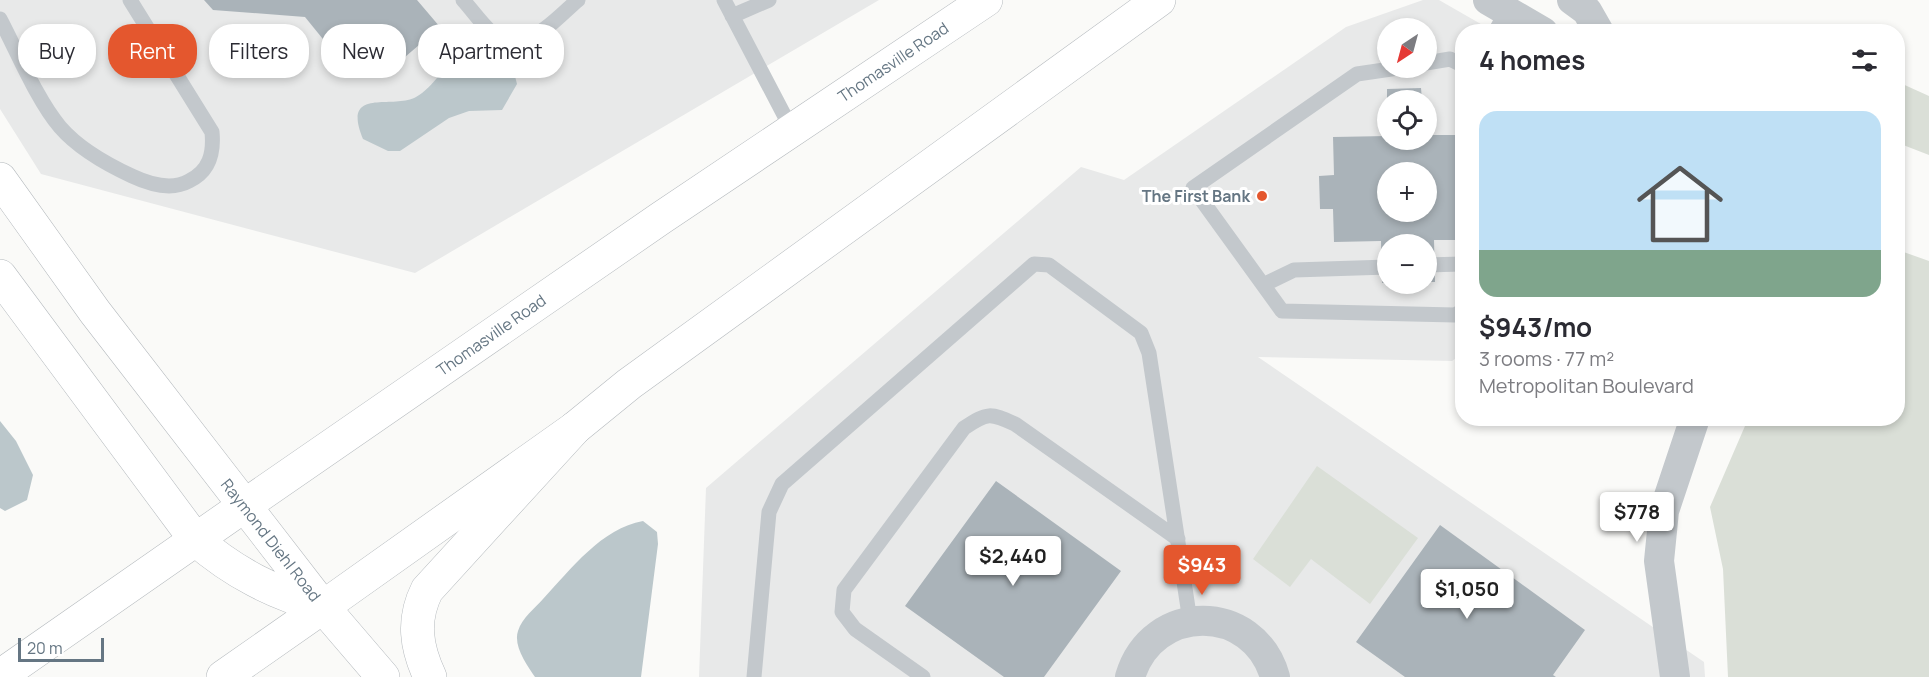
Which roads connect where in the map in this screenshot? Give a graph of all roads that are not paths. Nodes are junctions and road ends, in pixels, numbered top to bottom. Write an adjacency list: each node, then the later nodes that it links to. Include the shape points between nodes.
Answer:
1 (130, 0): 11 (lane, via 212,132 214,152 207,166 190,181 178,185 165,186 136,178 94,156 70,137 52,116)
2 (463, 0): 3 (lane, via 491,32 514,43 529,41)
3 (578, 0)
4 (724, 0): 10 (lane)
5 (769, 0): 10 (lane)
6 (986, 0): 17 (main road, Thomasville Road)
7 (1159, 0): 26 (main road, via 629,384)
8 (1572, 0): 13 (street, via 1587,11)
9 (1496, 15): 12 (street)
10 (732, 16): 17 (lane)
11 (0, 19)
12 (1521, 24)
13 (1594, 24)
14 (1437, 61): 15 (lane)
15 (1455, 62)
16 (1377, 71): 23 (lane, via 1357,74 1193,188)
17 (792, 130): 27 (main road, Thomasville Road)
18 (0, 179): 27 (main road, Raymond Diehl Road, via 95,312)
19 (1455, 264): 20 (lane)
20 (1437, 265)
21 (1377, 267): 23 (lane, via 1294,270)
22 (0, 276): 28 (main road, Raymond Diehl Road)
23 (1263, 285): 24 (lane, via 1282,311)
24 (1455, 315)
25 (1692, 426): 40 (street, via 1664,511 1660,551)
26 (575, 428): 30 (main road); 35 (main road, via 427,590 418,610 416,629)
27 (244, 506): 28 (main road, Thomasville Road); 30 (main road, Raymond Diehl Road)
28 (195, 539): 30 (main road, Raymond Diehl Road, via 232,569 257,583); 32 (main road, Thomasville Road)
29 (1178, 539): 31 (lane); 36 (lane, via 1149,352 1141,333 1050,265 1034,264 782,484 769,512); 37 (lane, via 1015,424 992,414 981,417 964,428 844,590 842,612 855,629)
30 (323, 607): 33 (main road); 34 (main road)
31 (1190, 621): 38 (street, via 1154,638 1141,652); 39 (street, via 1206,620 1236,628 1256,643)
32 (0, 676)
33 (223, 677)
34 (383, 677)
35 (430, 677)
36 (754, 677)
37 (924, 677)
38 (1130, 677)
39 (1275, 677)
40 (1675, 677)

